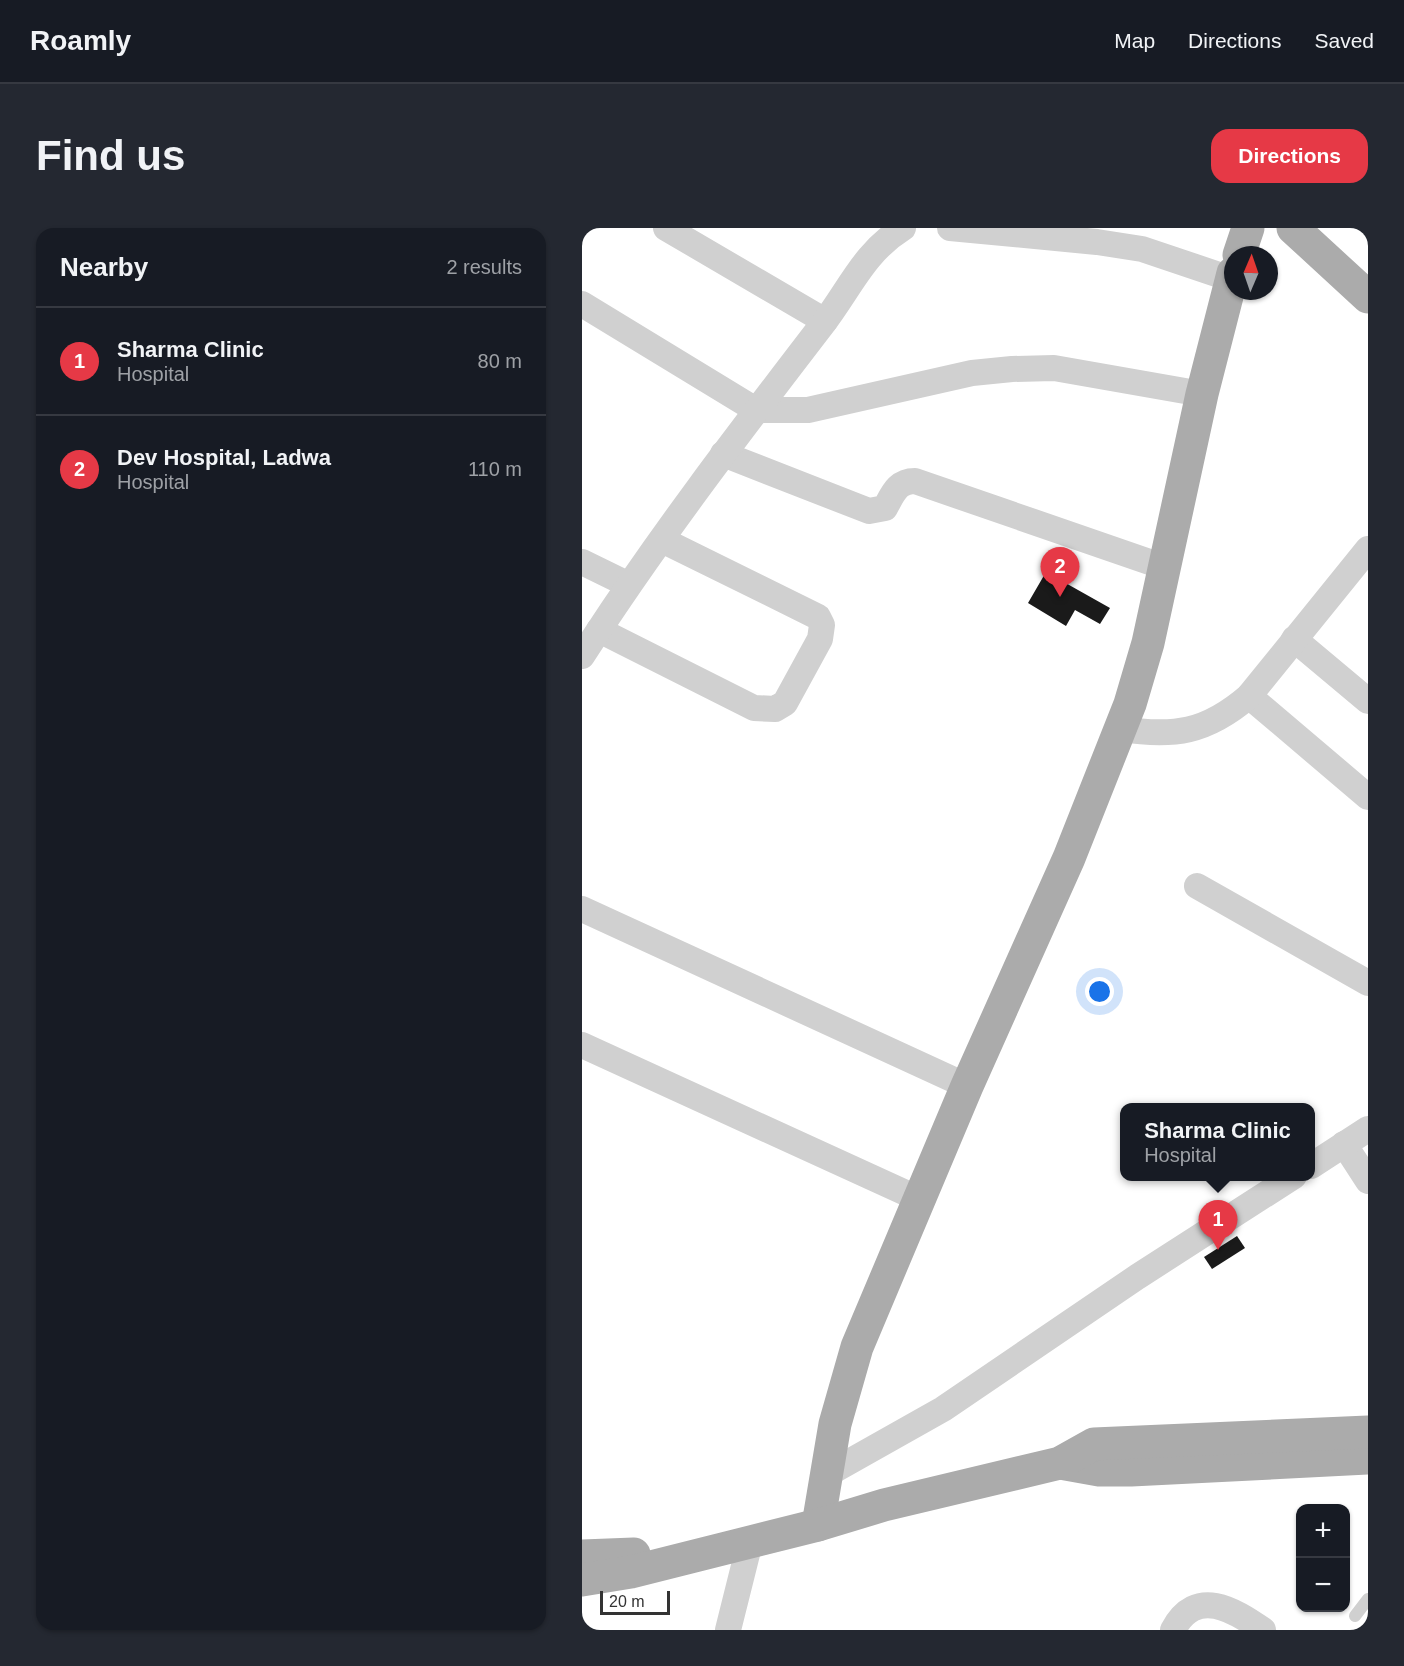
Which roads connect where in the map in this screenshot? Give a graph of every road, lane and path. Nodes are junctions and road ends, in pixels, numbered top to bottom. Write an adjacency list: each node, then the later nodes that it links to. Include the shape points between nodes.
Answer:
1 (666, 228): 11 (street)
2 (903, 228): 11 (street, via 869,256)
3 (950, 228): 7 (street, via 1097,242)
4 (1248, 228): 6 (main road)
5 (1293, 228): 8 (main road)
6 (1242, 246)
7 (1224, 267)
8 (1368, 297)
9 (1226, 300): 12 (main road)
10 (582, 304): 13 (street)
11 (825, 321): 13 (street)
12 (1202, 394): 13 (street, via 1054,368 1012,369 972,373 808,410); 18 (main road)
13 (756, 410): 14 (street)
14 (723, 454): 15 (street); 18 (street, via 869,511 885,508 898,485 915,481)
15 (662, 540): 19 (street); 20 (street, via 818,617 822,625 820,639 785,703 774,710 754,708)
16 (1368, 549): 21 (street)
17 (582, 562): 19 (street)
18 (1164, 567): 25 (main road, via 1148,643)
19 (627, 584): 20 (street)
20 (598, 630): 22 (street)
21 (1294, 639): 23 (street); 24 (street)
22 (582, 656)
23 (1248, 696): 25 (street, via 1228,714 1189,731 1148,733); 26 (street)
24 (1368, 700)
25 (1120, 729): 31 (main road, via 1069,858)
26 (1368, 797)
27 (1197, 886): 29 (street)
28 (582, 909): 31 (street)
29 (1368, 983)
30 (582, 1046): 37 (street)
31 (967, 1086): 37 (main road)
32 (1368, 1129): 33 (street)
33 (1344, 1144): 34 (street); 36 (street)
34 (1315, 1163)
35 (1286, 1181): 41 (street, via 942,1409)
36 (1368, 1181)
37 (919, 1199): 41 (main road, via 857,1347 834,1424)
38 (1368, 1432): 40 (main road, via 1095,1444)
39 (1368, 1458): 40 (main road, via 1131,1470 1099,1470)
40 (1060, 1463): 42 (main road)
41 (824, 1476): 42 (main road)
42 (818, 1525): 43 (main road)
43 (750, 1542): 45 (main road); 49 (street)
44 (582, 1556): 45 (main road, via 630,1553)
45 (669, 1561): 46 (main road)
46 (582, 1580)
47 (1368, 1599): 48 (lane)
48 (1354, 1616)
49 (728, 1630)
50 (1173, 1630): 51 (street, via 1186,1613 1200,1605 1216,1605)
51 (1263, 1630)

